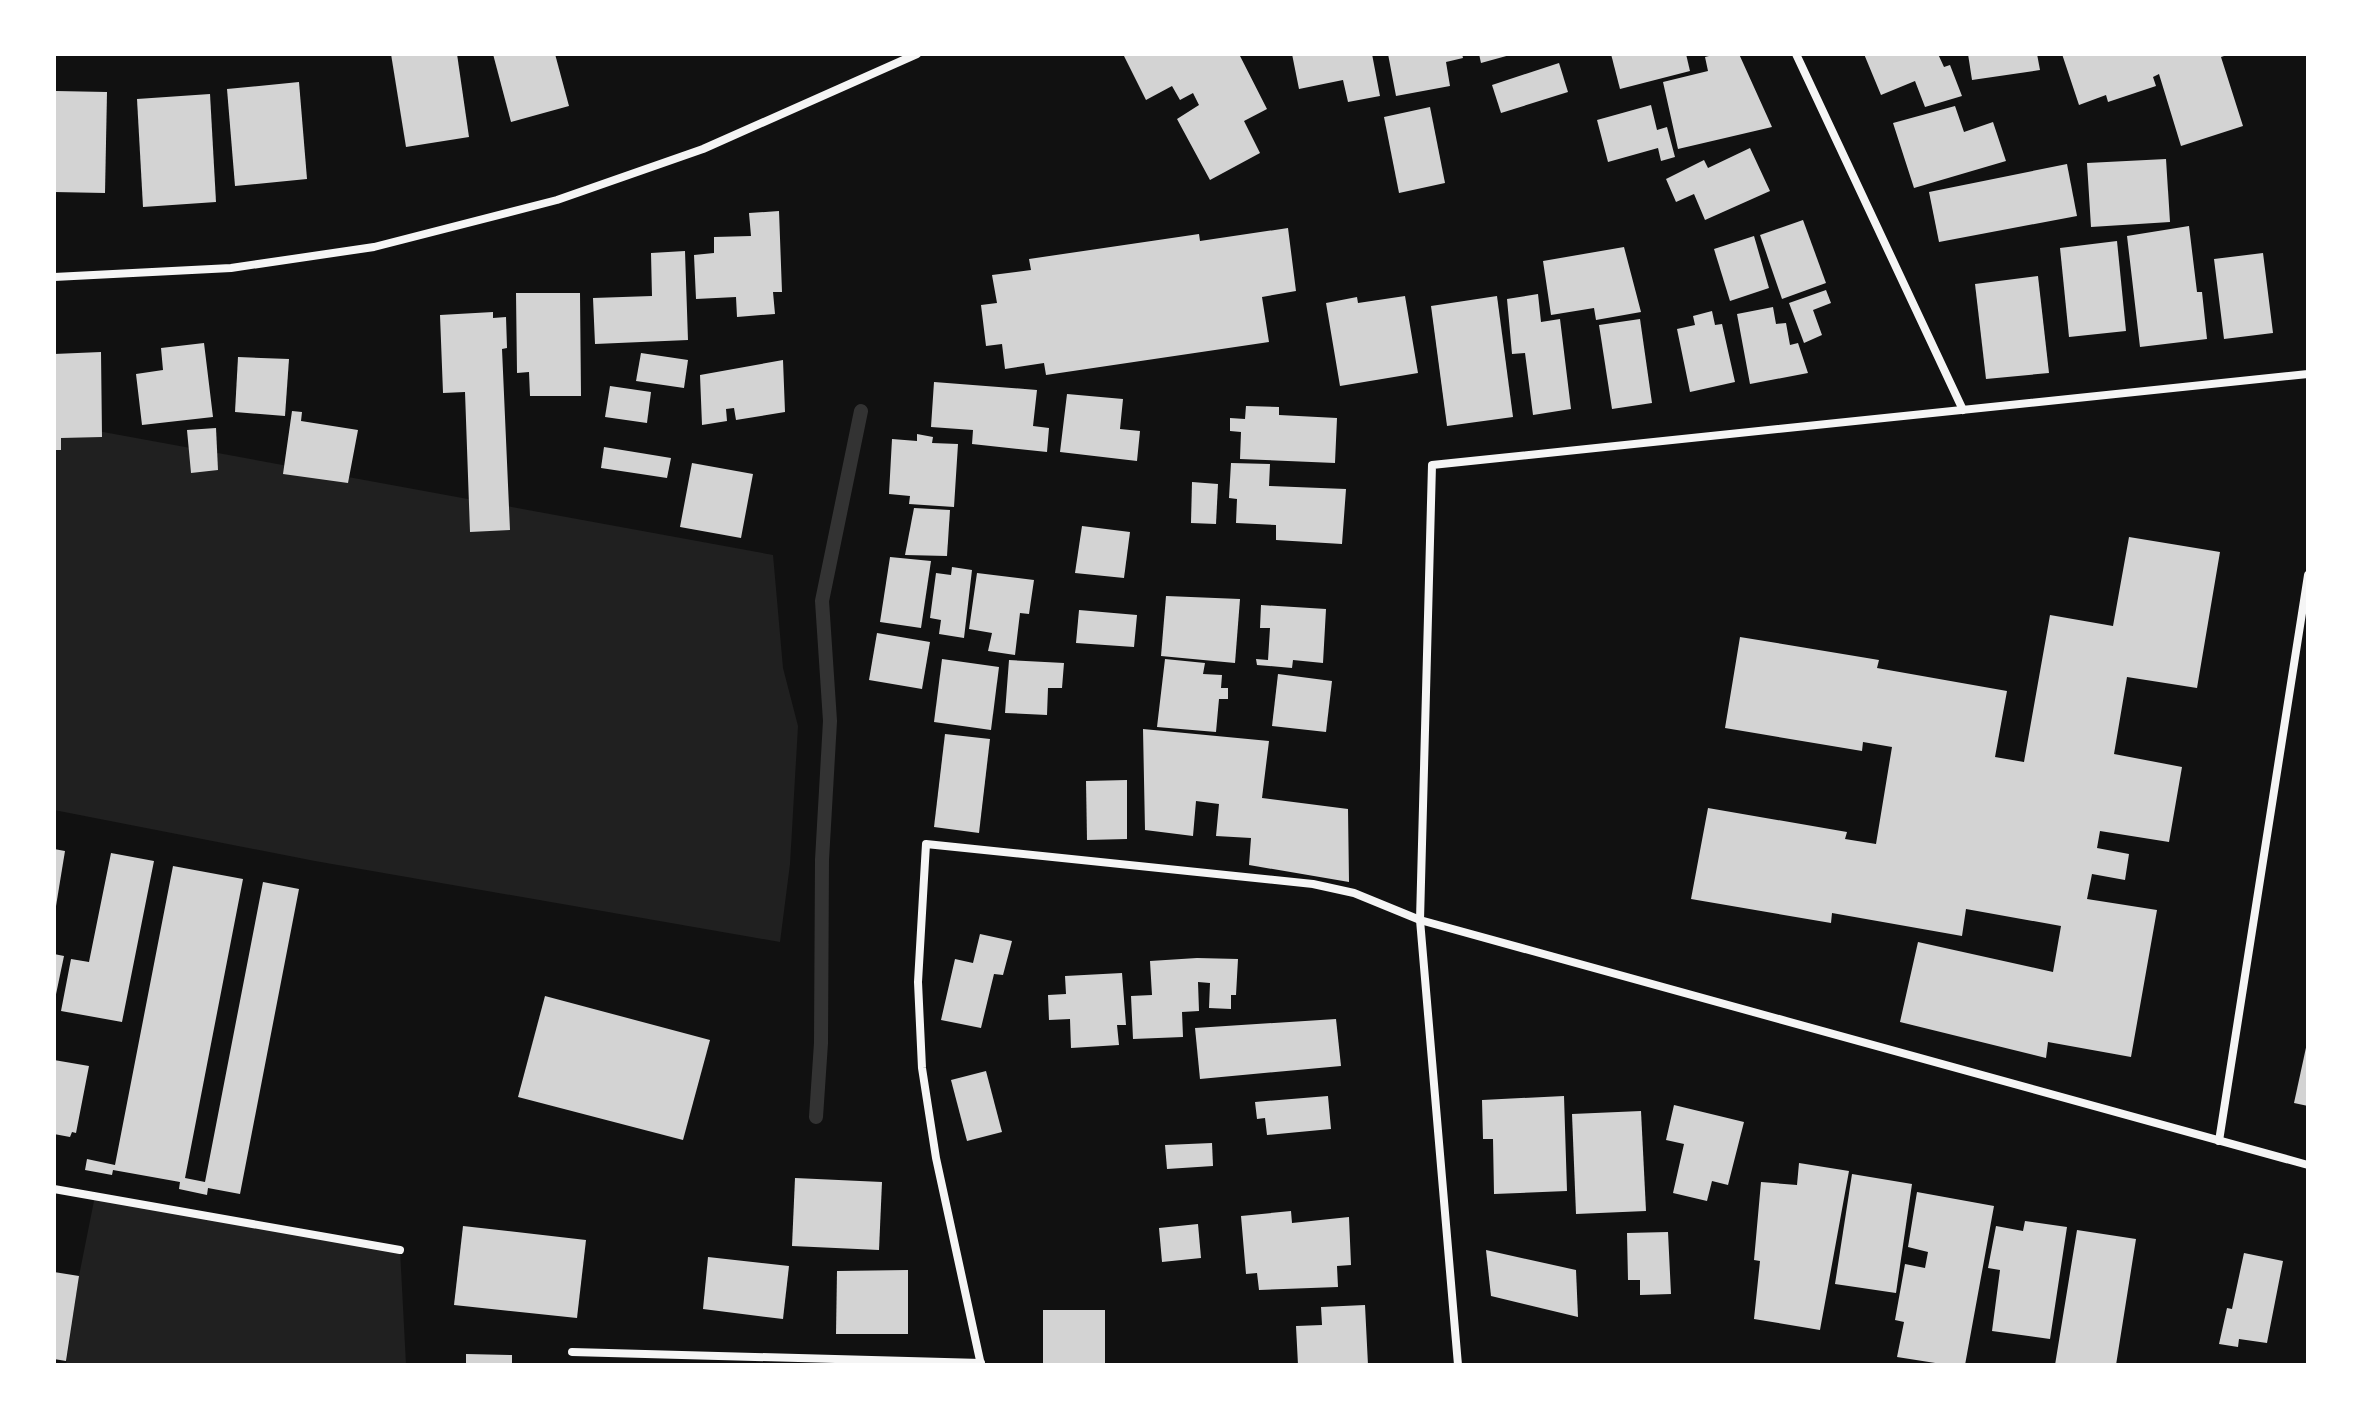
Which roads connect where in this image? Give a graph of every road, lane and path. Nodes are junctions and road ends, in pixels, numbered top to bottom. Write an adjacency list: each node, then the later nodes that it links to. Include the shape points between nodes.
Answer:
1 (917, 54): 3 (street, via 703,149 557,200 360,249 231,268)
2 (1796, 54): 5 (street)
3 (54, 277)
4 (2308, 374): 5 (street)
5 (1963, 410): 7 (street, via 1432,465)
6 (2308, 575): 8 (street)
7 (1420, 920): 8 (street); 13 (street, via 1354,893 1313,884 926,844 918,982 922,1068); 14 (street)
8 (2219, 1141): 9 (street)
9 (2308, 1165)
10 (54, 1189): 11 (street)
11 (400, 1250)
12 (572, 1352): 13 (street)
13 (981, 1364)
14 (1458, 1365)

